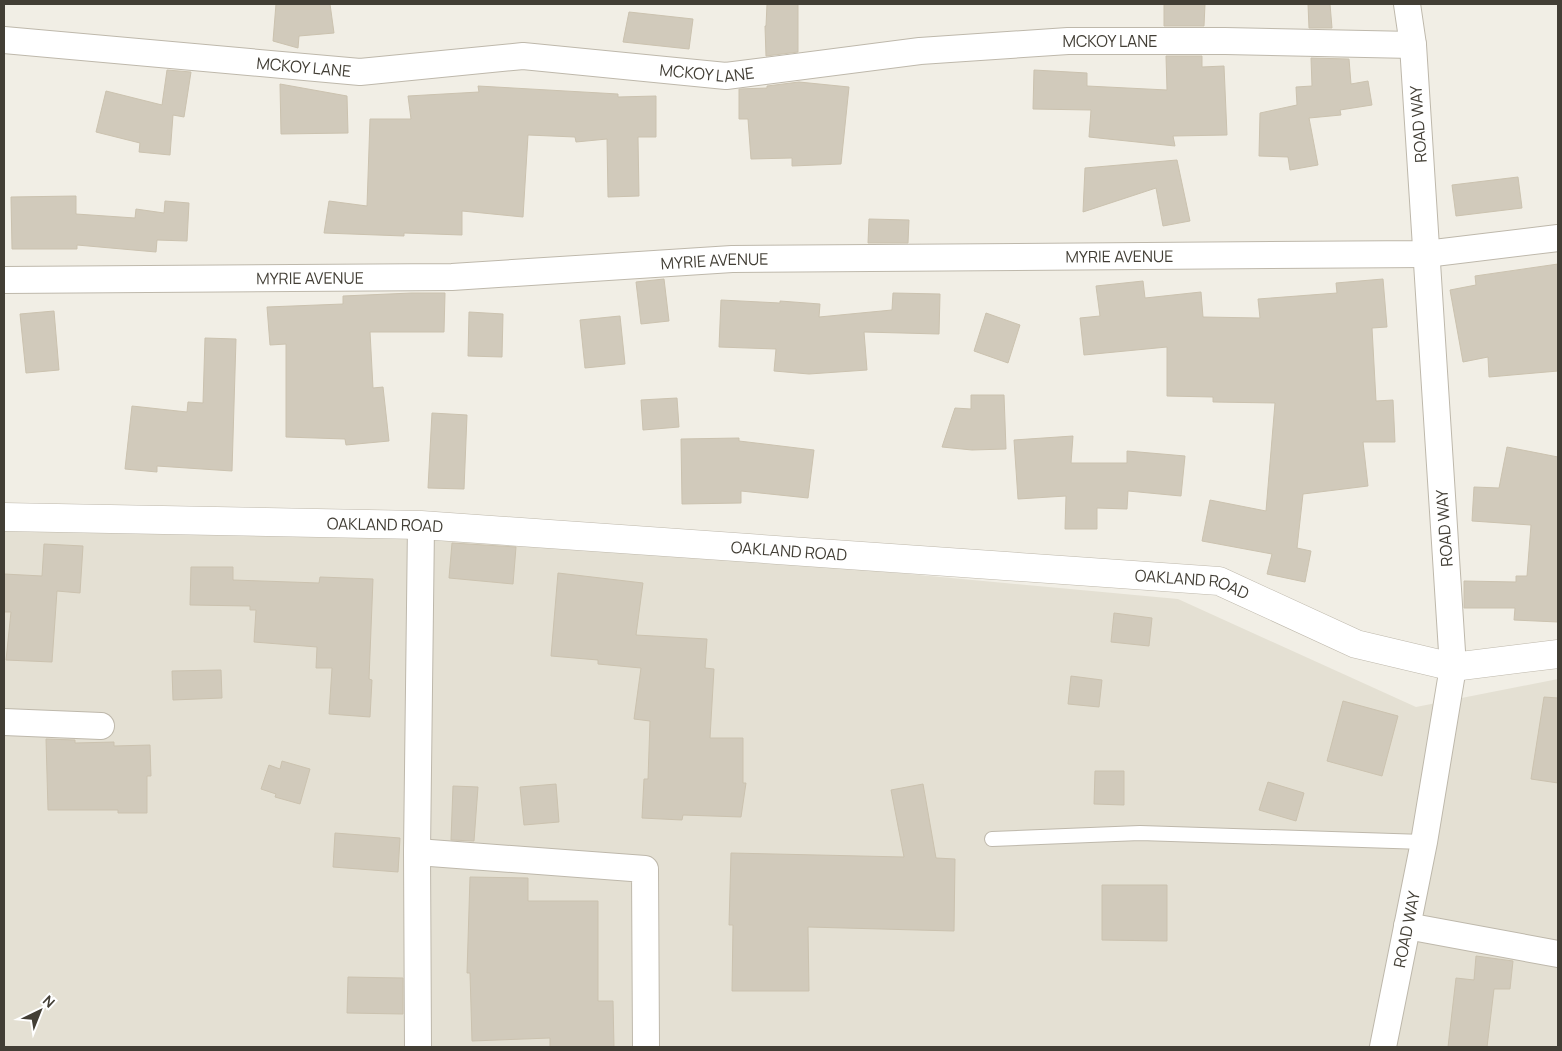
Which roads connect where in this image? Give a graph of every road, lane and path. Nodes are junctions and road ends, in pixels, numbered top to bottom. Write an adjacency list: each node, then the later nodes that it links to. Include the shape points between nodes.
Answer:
1 (1407, 4): 3 (street, ROAD WAY)
2 (4, 40): 3 (street, MCKOY LANE, via 360,72 522,56 726,76 920,51 1068,41)
3 (1413, 45): 5 (street, ROAD WAY)
4 (1558, 238): 5 (street, MYRIE AVENUE)
5 (1426, 254): 6 (street, MYRIE AVENUE, via 732,259 452,277); 10 (street, ROAD WAY)
6 (4, 280)
7 (4, 517): 8 (street, OAKLAND ROAD)
8 (421, 525): 10 (street, OAKLAND ROAD, via 1219,581 1356,644); 15 (street)
9 (1558, 654): 10 (street, OAKLAND ROAD)
10 (1453, 667): 14 (street, ROAD WAY)
11 (4, 722): 12 (street)
12 (101, 726)
13 (992, 839): 14 (lane, via 1140,833)
14 (1424, 842): 16 (street, ROAD WAY)
15 (417, 852): 18 (street); 19 (street, via 645,869)
16 (1407, 926): 17 (street); 20 (street, ROAD WAY)
17 (1558, 954)
18 (418, 1047)
19 (646, 1047)
20 (1383, 1047)

